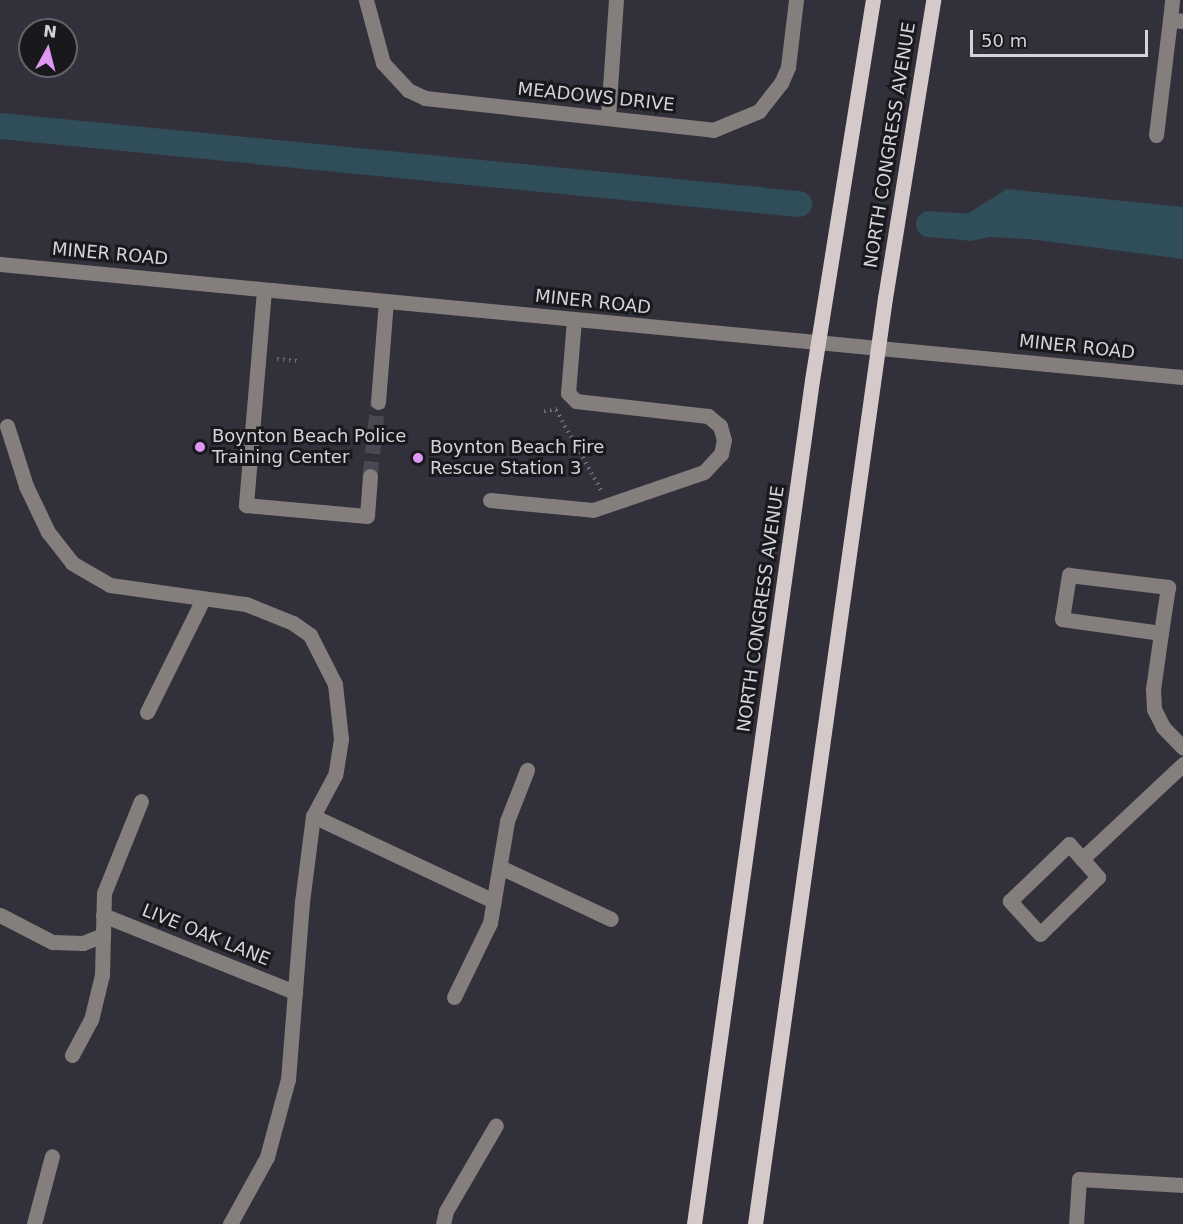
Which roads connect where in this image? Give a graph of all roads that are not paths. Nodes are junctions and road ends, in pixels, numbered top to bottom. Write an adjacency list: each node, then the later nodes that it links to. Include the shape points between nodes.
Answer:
1 (366, 0): 8 (street, MEADOWS DRIVE, via 383,63 401,84 425,98)
2 (616, 0): 8 (street)
3 (796, 0): 8 (street, MEADOWS DRIVE, via 788,67 770,99 744,120 713,130)
4 (873, 0): 14 (main road, NORTH CONGRESS AVENUE)
5 (933, 0): 15 (main road, NORTH CONGRESS AVENUE)
6 (1173, 0): 7 (street)
7 (1177, 20): 9 (street)
8 (608, 117)
9 (1156, 135)
10 (0, 264): 11 (street, MINER ROAD)
11 (264, 290): 12 (street, MINER ROAD); 19 (street, via 246,505 367,516)
12 (386, 301): 13 (street, MINER ROAD); 17 (street)
13 (574, 320): 14 (street, MINER ROAD); 20 (street, via 568,393 576,401 708,416 720,426 724,440 721,454 704,472 593,510)
14 (818, 343): 15 (street, MINER ROAD); 45 (main road, NORTH CONGRESS AVENUE)
15 (878, 346): 16 (street, MINER ROAD); 46 (main road, NORTH CONGRESS AVENUE)
16 (1183, 377)
17 (378, 402)
18 (7, 426): 21 (street, LIVE OAK LANE, via 26,486 48,532 72,563 110,585)
19 (370, 476)
20 (490, 500)
21 (203, 599): 23 (street); 28 (street, LIVE OAK LANE, via 246,604 293,623 310,635 320,650 335,684 341,739 335,775)
22 (1161, 633): 22 (street, via 1167,587 1069,575 1062,619); 24 (street, via 1154,709 1163,727)
23 (147, 712)
24 (1183, 748)
25 (1183, 764): 29 (street)
26 (527, 770): 30 (street, via 507,821)
27 (141, 801): 33 (street, via 104,893)
28 (314, 816): 31 (street); 36 (street, LIVE OAK LANE)
29 (1082, 859): 29 (street, via 1069,844 1010,901 1040,934 1098,877)
30 (502, 868): 31 (street); 34 (street)
31 (494, 901): 37 (street, via 490,923)
32 (0, 915): 35 (street, via 52,942 82,943)
33 (103, 915): 35 (street); 36 (street, LIVE OAK LANE)
34 (612, 919)
35 (103, 935): 38 (street, via 102,975 91,1020)
36 (295, 992): 42 (street, LIVE OAK LANE, via 288,1079 280,1119)
37 (454, 997)
38 (72, 1055)
39 (496, 1125): 44 (street, via 446,1211)
40 (52, 1156): 43 (street)
41 (1183, 1185): 47 (street, via 1079,1179)
42 (235, 1223)
43 (34, 1224)
44 (443, 1224)
45 (694, 1224)
46 (755, 1224)
47 (1076, 1224): 48 (street)
48 (1085, 1224)

